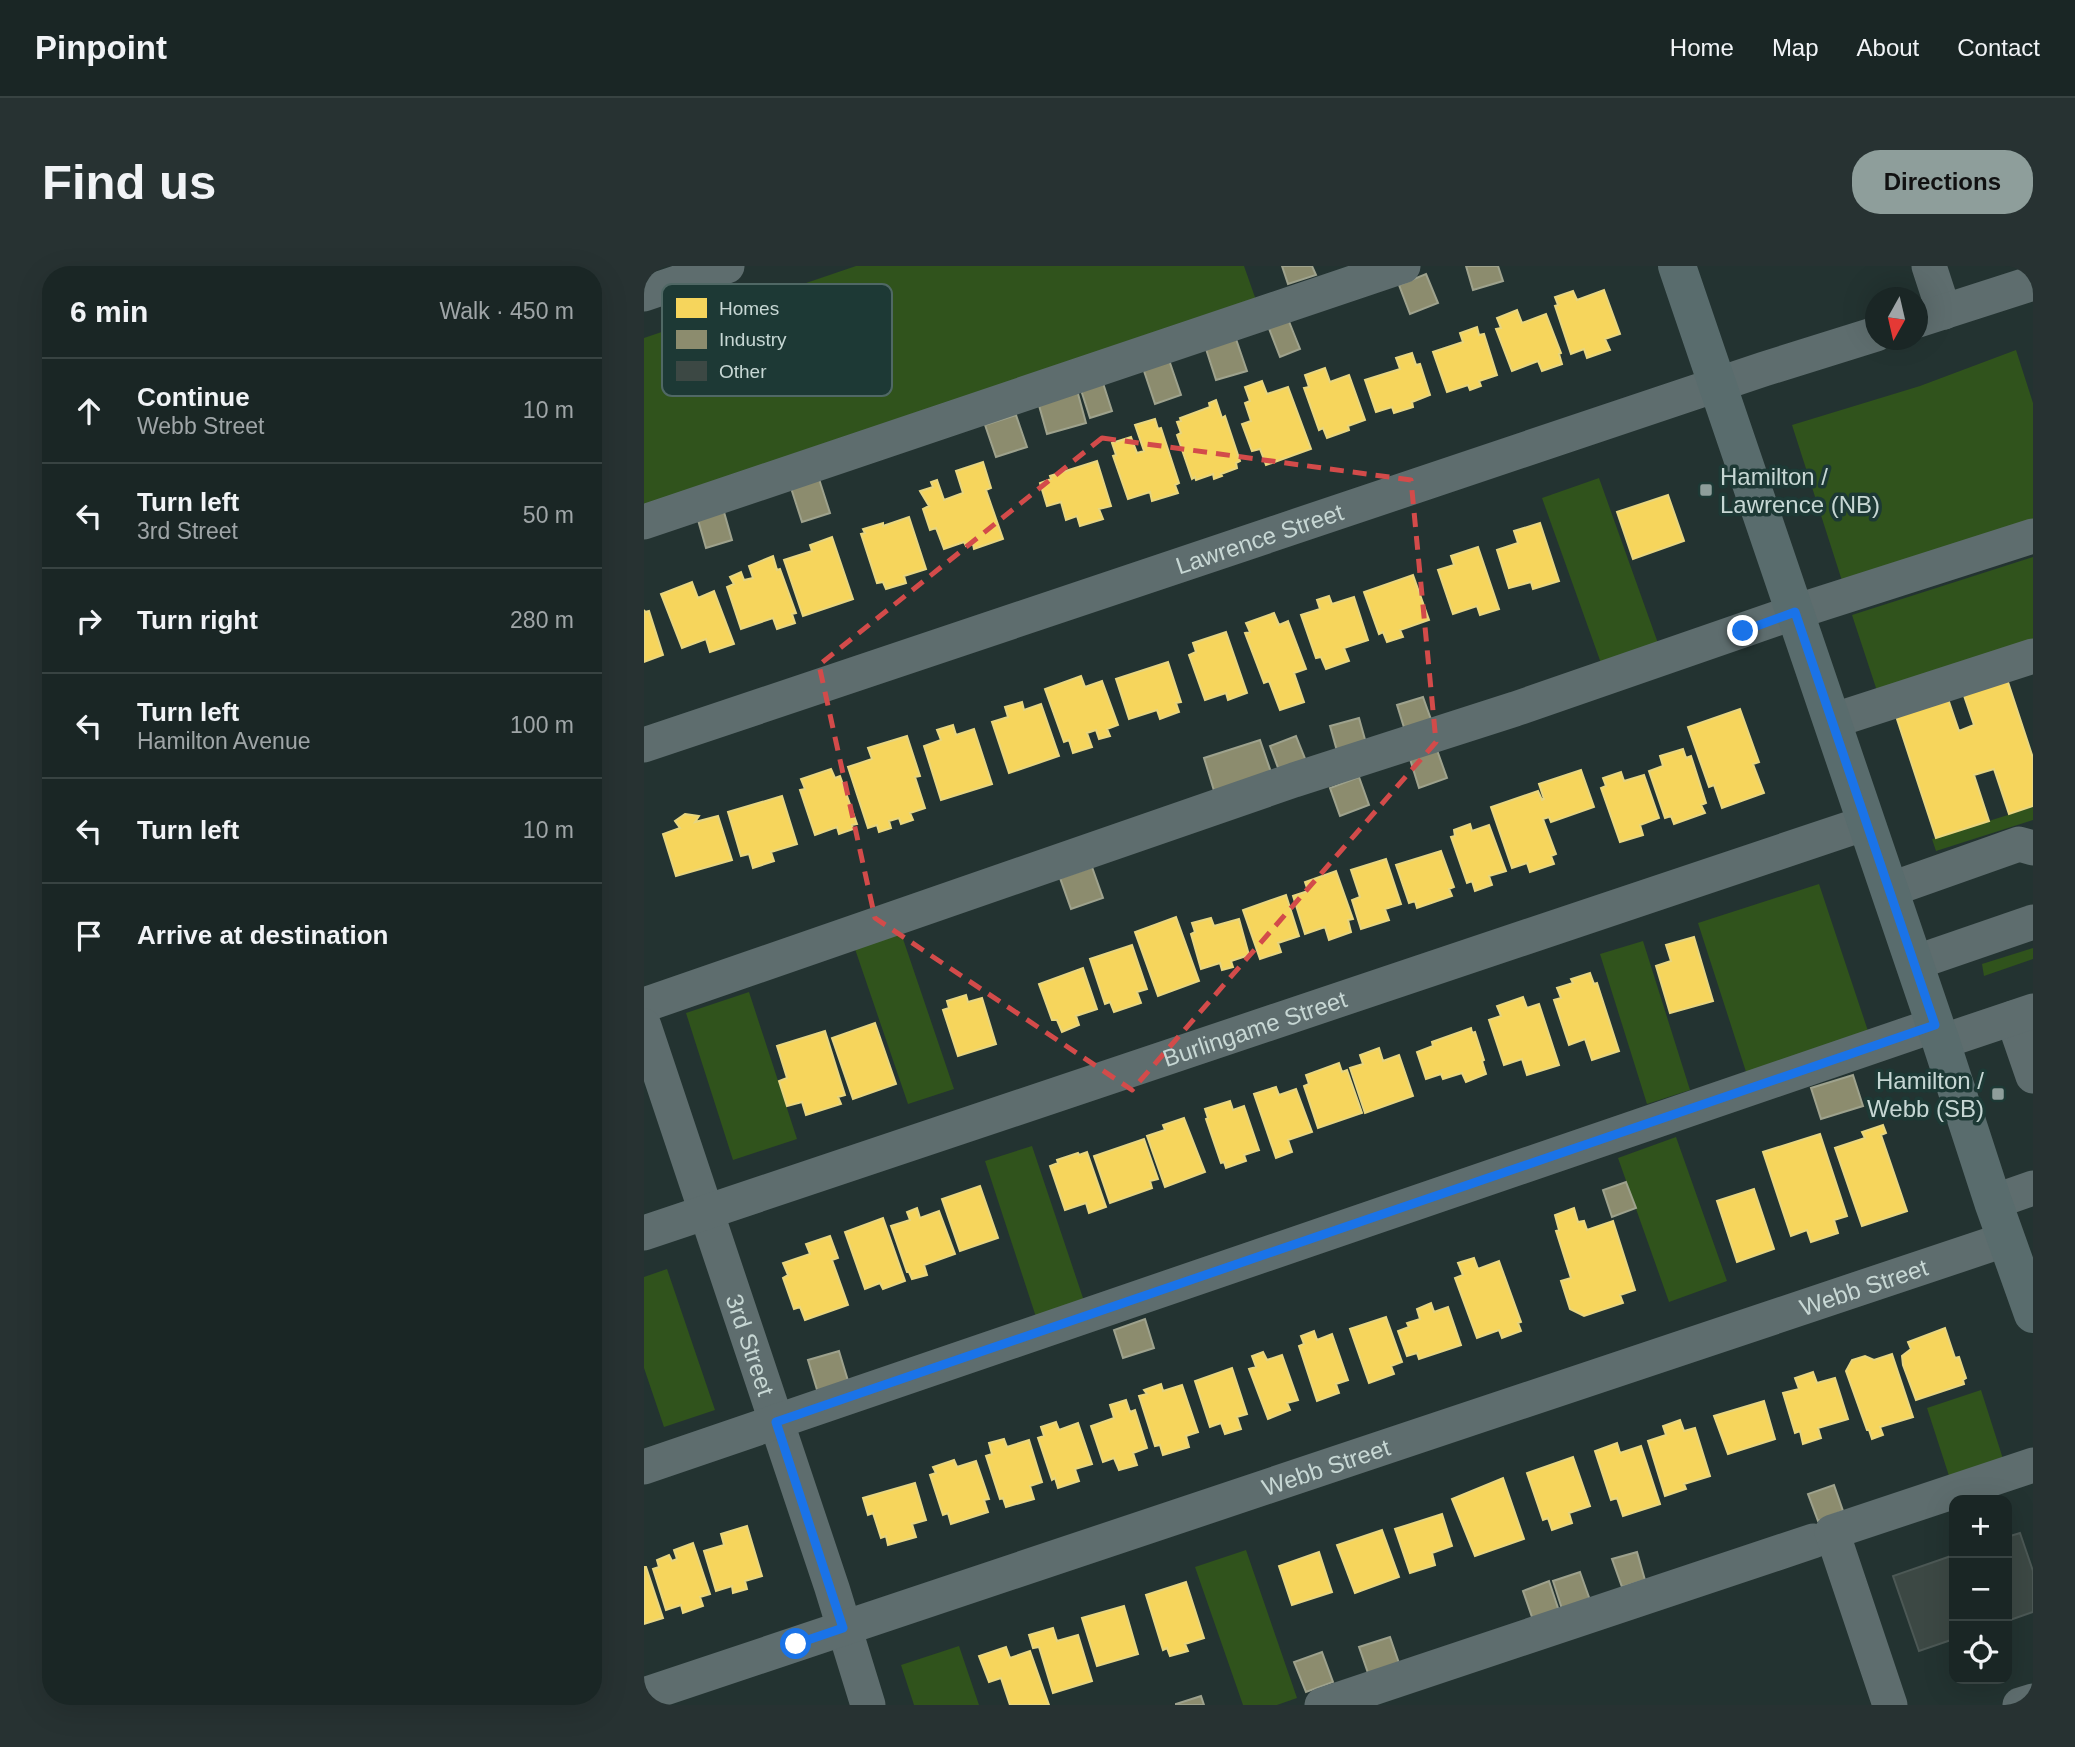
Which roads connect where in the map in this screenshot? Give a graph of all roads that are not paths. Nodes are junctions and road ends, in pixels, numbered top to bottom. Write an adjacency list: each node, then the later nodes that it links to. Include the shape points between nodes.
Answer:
1 (727, 266): 6 (street)
2 (1403, 266): 12 (street)
3 (1677, 266): 11 (main road)
4 (1929, 266): 9 (street)
5 (2033, 283): 9 (street)
6 (674, 284)
7 (662, 288): 8 (street)
8 (644, 294)
9 (1931, 316)
10 (1865, 337): 11 (street, Lawrence Street)
11 (1717, 386): 14 (main road); 17 (street, Lawrence Street)
12 (644, 522)
13 (2033, 536): 14 (street)
14 (1795, 612): 16 (main road); 23 (street)
15 (2033, 656): 16 (street)
16 (1832, 721): 18 (main road)
17 (644, 745)
18 (1866, 823): 20 (main road); 30 (street, Burlingame Street)
19 (2033, 848): 20 (street, via 2019,844)
20 (1889, 890): 22 (main road)
21 (2033, 922): 22 (street)
22 (1914, 963): 26 (main road)
23 (644, 1005)
24 (2023, 1014): 26 (street); 27 (street)
25 (644, 1026): 30 (street, 3rd Street)
26 (1938, 1033): 29 (main road); 34 (street)
27 (2033, 1075)
28 (2033, 1188): 29 (street)
29 (1993, 1202): 32 (main road)
30 (706, 1212): 31 (street, Burlingame Street); 34 (street, 3rd Street)
31 (644, 1233)
32 (2007, 1239): 33 (main road); 38 (street, Webb Street)
33 (2033, 1314)
34 (776, 1422): 36 (street); 38 (street, 3rd Street)
35 (2033, 1465): 43 (street, via 1832,1532)
36 (644, 1466)
37 (1814, 1541): 42 (street)
38 (843, 1628): 39 (street, Webb Street); 41 (street, 3rd Street)
39 (644, 1695)
40 (2033, 1701): 44 (street)
41 (868, 1705)
42 (1322, 1705)
43 (1890, 1705)
44 (2020, 1705)

